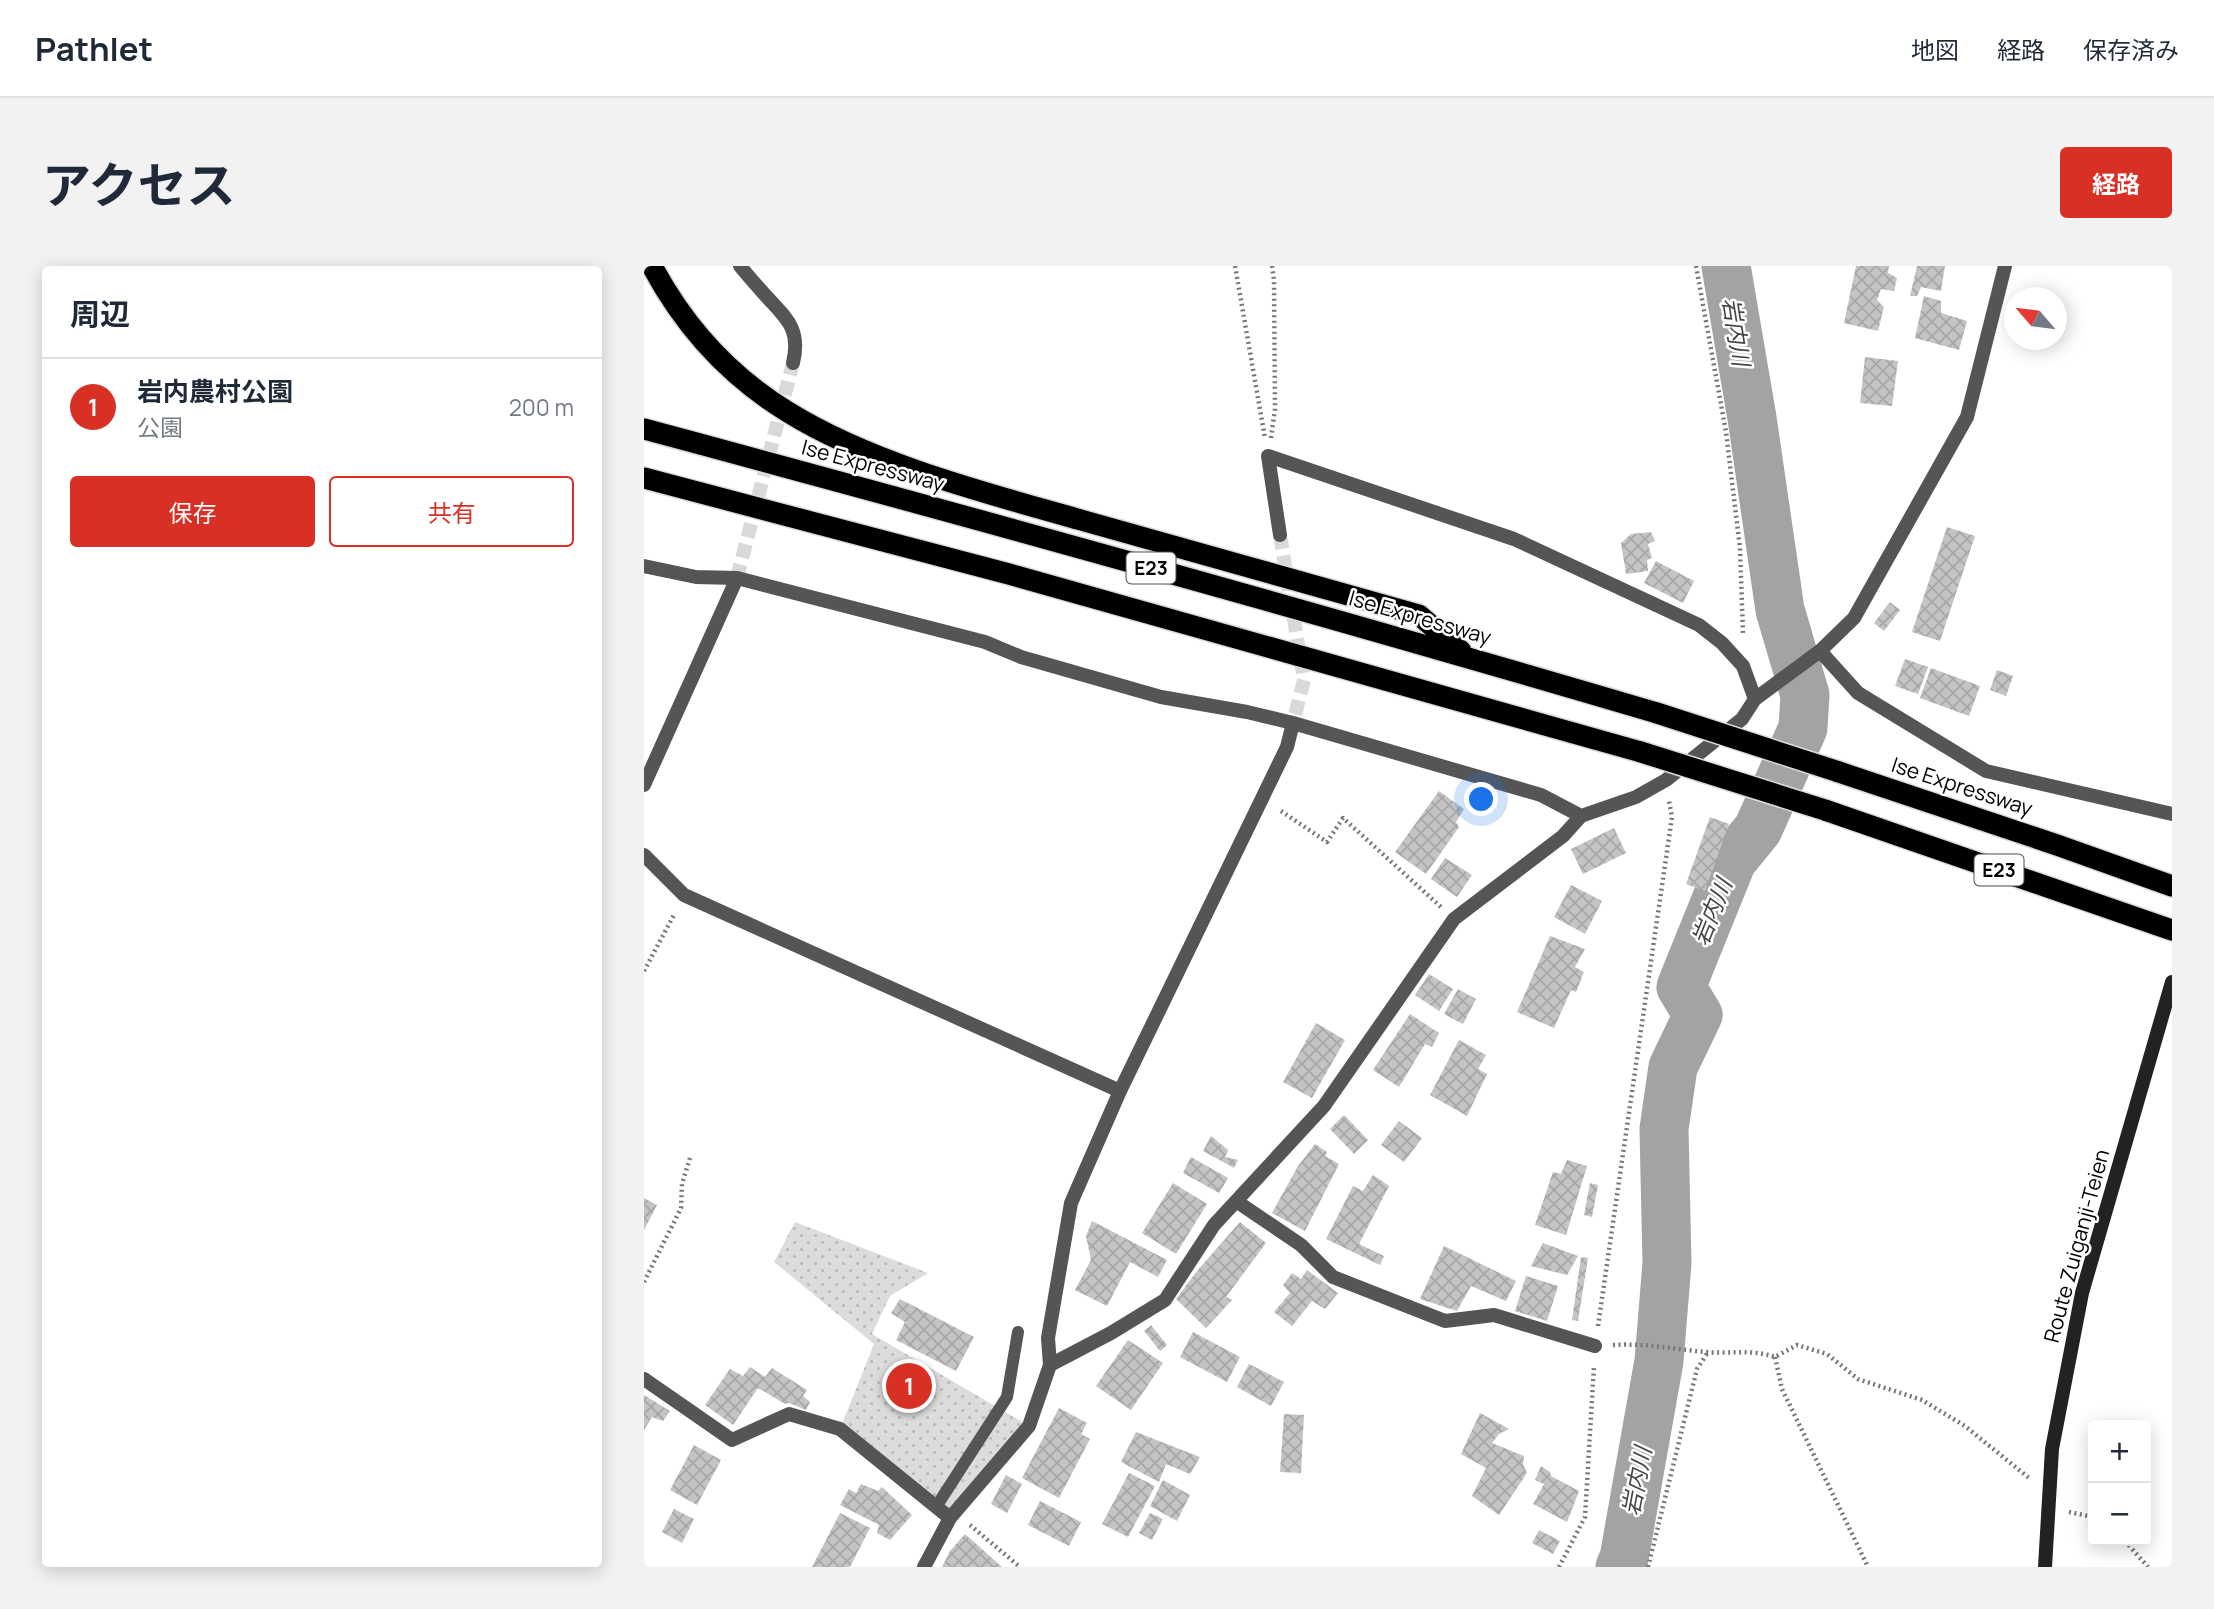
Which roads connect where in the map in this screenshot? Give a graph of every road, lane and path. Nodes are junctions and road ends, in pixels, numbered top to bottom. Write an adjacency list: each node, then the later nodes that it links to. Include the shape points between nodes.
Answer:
1 (652, 266): 17 (highway, via 678,311 739,376 790,413 867,451 977,491 1419,615)
2 (740, 266): 7 (street, via 788,320 794,332)
3 (1235, 266): 9 (path)
4 (1272, 266): 9 (path, via 1275,409)
5 (1696, 266): 18 (path, via 1727,432 1740,548)
6 (2005, 266): 16 (street, via 1966,417 1854,618)
7 (793, 363)
8 (644, 429): 17 (highway, Ise Expressway / E23)
9 (1268, 456): 13 (street); 18 (street, via 1514,539 1699,625)
10 (644, 478): 11 (highway, E23)
11 (690, 489): 12 (highway); 30 (highway, E23, bridge, via 1641,752)
12 (644, 490)
13 (1280, 535)
14 (644, 565): 15 (street, via 696,577)
15 (737, 578): 20 (street, via 985,642 1021,657 1161,697); 22 (street)
16 (1820, 650): 19 (street); 24 (street, via 1858,694 1986,771)
17 (1468, 657): 27 (highway, Ise Expressway / E23, bridge, via 1836,771)
18 (1744, 666): 19 (street)
19 (1755, 699): 21 (street, via 1742,719)
20 (1293, 723): 25 (street, via 1541,795); 33 (street, via 1287,747)
21 (1666, 779): 25 (street, via 1636,797); 38 (path, via 1672,817)
22 (644, 785)
23 (1281, 811): 29 (path, via 1327,842 1343,818)
24 (2172, 814)
25 (1581, 816): 29 (street, via 1563,836)
26 (644, 855): 28 (street)
27 (2172, 886)
28 (684, 895): 31 (path); 33 (street)
29 (1454, 919): 35 (street, via 1324,1106)
30 (2172, 930)
31 (644, 971)
32 (2172, 982): 43 (main road, Route Zuiganji-Teien, via 2082,1293 2052,1449)
33 (1120, 1091): 41 (street, via 1071,1203 1048,1338)
34 (690, 1158): 36 (path, via 681,1208)
35 (1236, 1201): 38 (street, via 1301,1245 1333,1277 1445,1321 1494,1315); 41 (street, via 1214,1225 1165,1300)
36 (644, 1282)
37 (1018, 1332): 44 (lane, via 1007,1397)
38 (1595, 1346): 39 (path, via 1640,1344); 50 (path, via 1585,1517)
39 (1708, 1352): 40 (path, via 1762,1352); 51 (path, via 1697,1369)
40 (1775, 1357): 43 (path, via 1797,1345 1827,1354 1858,1379 1922,1400 1965,1426 2035,1483); 52 (path, via 1782,1389)
41 (1050, 1365): 46 (street, via 1029,1426)
42 (644, 1379): 44 (street, via 732,1440 789,1414 840,1429)
43 (2049, 1505): 45 (path); 53 (main road, Route Zuiganji-Teien)
44 (936, 1507): 46 (street)
45 (2088, 1516)
46 (950, 1518): 48 (street); 49 (path, via 971,1525)
47 (2129, 1546): 54 (path)
48 (925, 1567)
49 (1020, 1567)
50 (1559, 1567)
51 (1648, 1567)
52 (1868, 1567)
53 (2045, 1567)
54 (2148, 1567)

